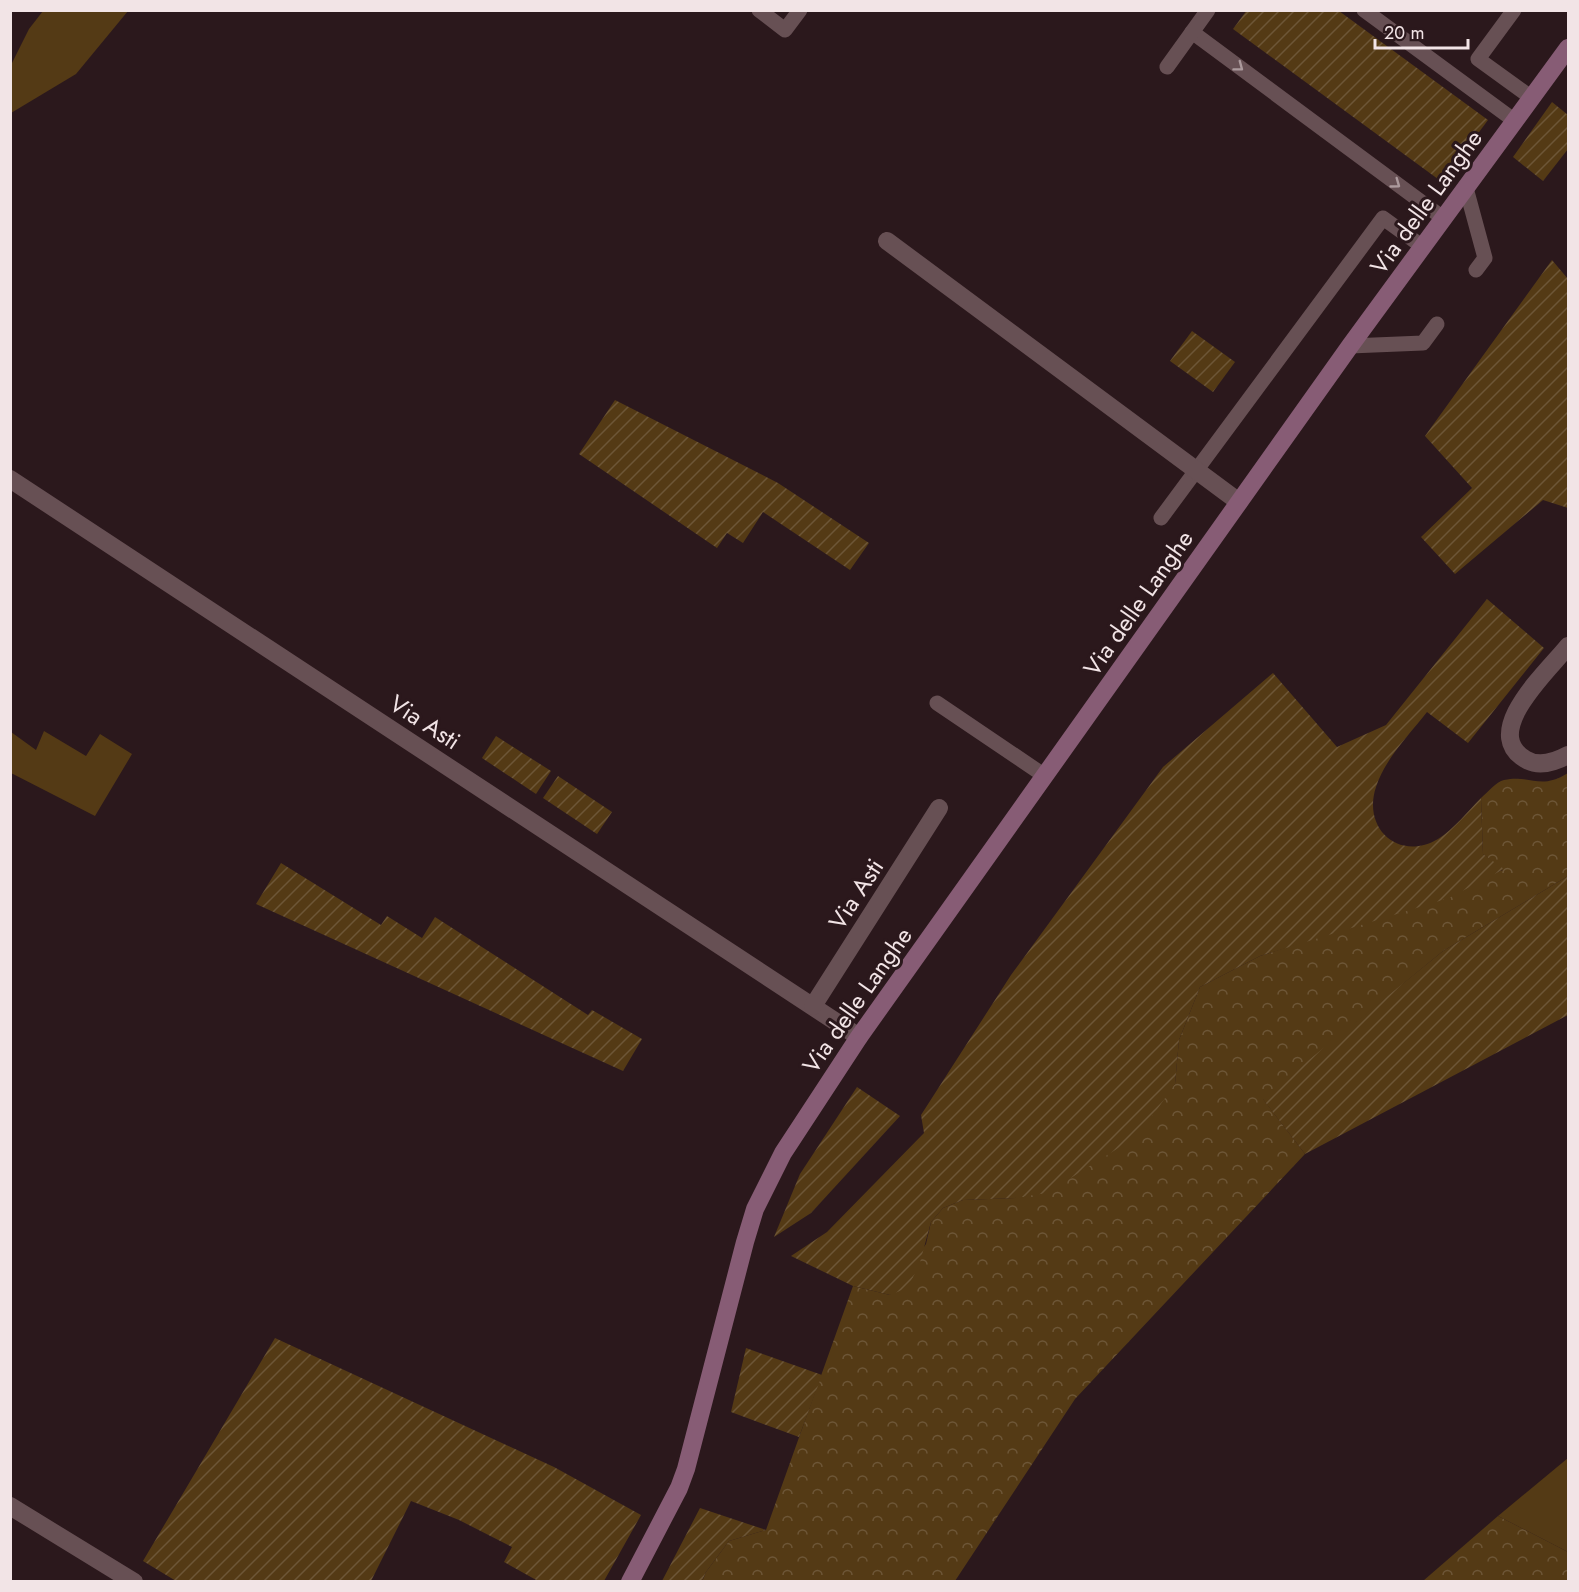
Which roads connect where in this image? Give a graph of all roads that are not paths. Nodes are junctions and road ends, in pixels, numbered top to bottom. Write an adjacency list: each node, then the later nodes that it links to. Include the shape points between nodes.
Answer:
1 (759, 10): 2 (lane, via 785,30)
2 (800, 10)
3 (1208, 10): 6 (lane)
4 (1364, 10): 10 (lane)
5 (1514, 10): 9 (lane, via 1478,59)
6 (1192, 32): 8 (lane); 12 (lane, one-way to 12)
7 (1569, 48): 9 (main road, Via delle Langhe)
8 (1167, 67)
9 (1532, 98): 10 (main road, Via delle Langhe)
10 (1515, 121): 11 (main road, Via delle Langhe)
11 (1466, 188): 12 (main road, Via delle Langhe); 15 (lane, via 1485,258)
12 (1443, 218): 14 (main road, Via delle Langhe)
13 (887, 241): 18 (street)
14 (1422, 247): 17 (main road, Via delle Langhe); 18 (lane, via 1383,218)
15 (1476, 270)
16 (1437, 324): 17 (lane, via 1423,343)
17 (1350, 346): 20 (main road, Via delle Langhe)
18 (1196, 471): 20 (street); 21 (lane)
19 (10, 478): 27 (street, Via Asti)
20 (1239, 502): 25 (main road, Via delle Langhe)
21 (1161, 518)
22 (1569, 646): 24 (street, via 1515,711 1509,725 1510,741 1524,759 1535,764 1548,763)
23 (937, 703): 25 (lane)
24 (1569, 755)
25 (1045, 776): 28 (main road, Via delle Langhe)
26 (939, 808): 27 (street, Via Asti)
27 (813, 1006): 28 (street, Via Asti)
28 (860, 1037): 31 (main road, Via delle Langhe, via 783,1153 755,1209 686,1469)
29 (10, 1506): 30 (street)
30 (134, 1581)
31 (630, 1581)

